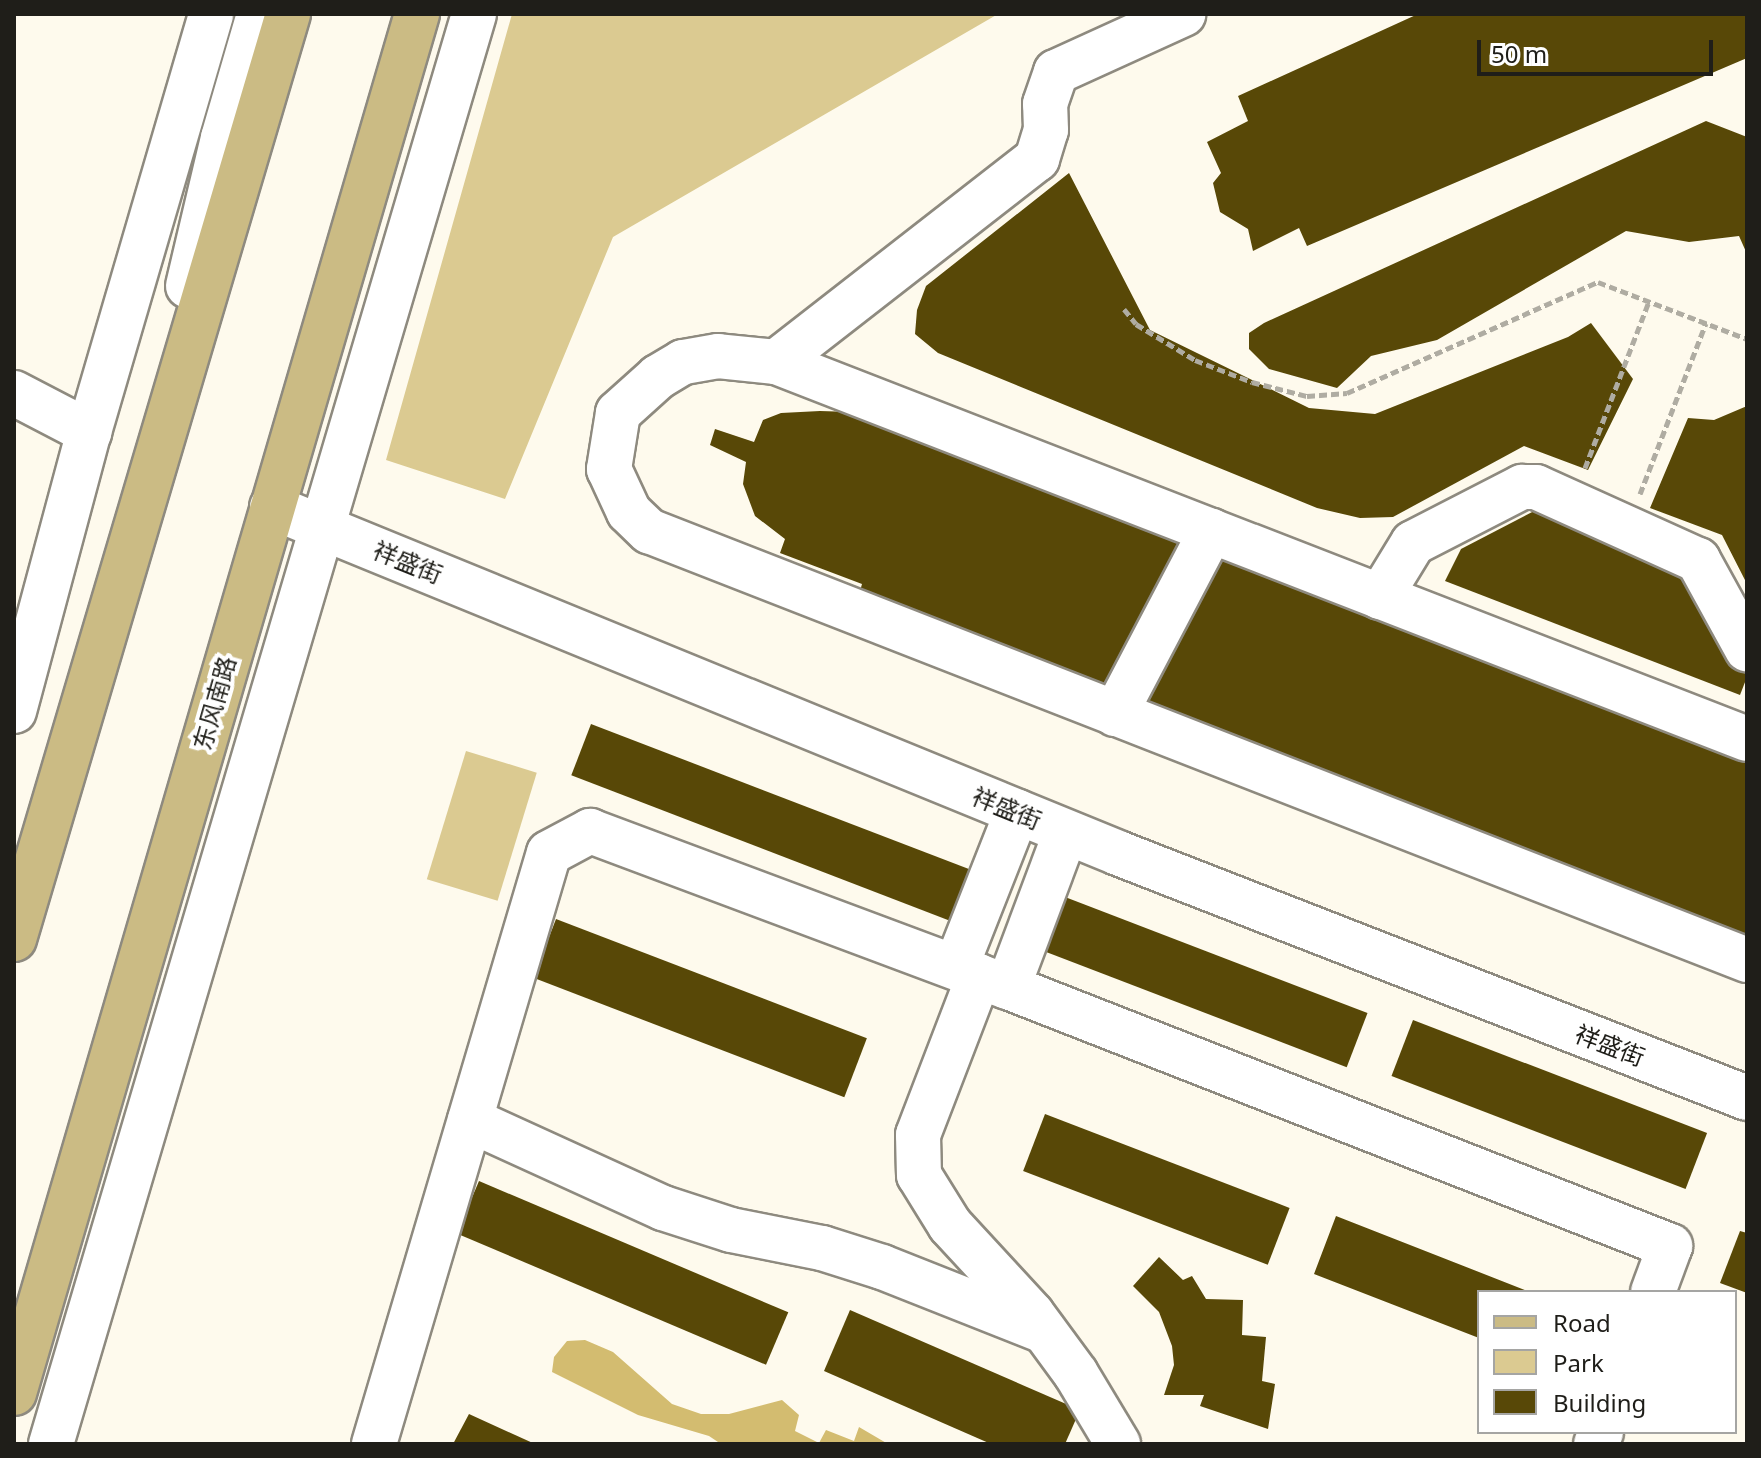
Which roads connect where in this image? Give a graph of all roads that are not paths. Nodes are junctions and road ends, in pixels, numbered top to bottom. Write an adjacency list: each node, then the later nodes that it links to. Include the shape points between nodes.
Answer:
1 (211, 14): 9 (street)
2 (259, 14): 20 (street)
3 (288, 14): 21 (main road)
4 (417, 14): 10 (main road, 东风南路)
5 (474, 14): 11 (street)
6 (1183, 14): 7 (street, via 1056,72 1037,159)
7 (776, 362): 12 (street); 16 (street, via 718,356 683,362 618,413 609,469 629,512 649,531)
8 (14, 393): 9 (street)
9 (89, 432): 15 (street)
10 (272, 507): 11 (street, 祥盛街); 28 (main road, 东风南路)
11 (322, 527): 18 (street, 祥盛街); 29 (street)
12 (1211, 531): 13 (street); 16 (street)
13 (1380, 597): 14 (street, via 1413,543 1522,487 1536,487 1698,560); 17 (street)
14 (1747, 649)
15 (14, 711)
16 (1115, 714): 22 (street)
17 (1747, 739)
18 (1017, 812): 19 (street, 祥盛街); 23 (street)
19 (1066, 832): 23 (street); 24 (street, 祥盛街)
20 (14, 912)
21 (14, 939)
22 (1747, 960)
23 (981, 977): 25 (street, via 590,831 549,853); 26 (street, via 1670,1246); 27 (street, via 918,1135 919,1175 950,1225)
24 (1747, 1098)
25 (470, 1120): 27 (street, via 663,1208 882,1267); 30 (street)
26 (1654, 1290)
27 (1044, 1331): 31 (street)
28 (14, 1393)
29 (51, 1444)
30 (374, 1444)
31 (1118, 1444)

